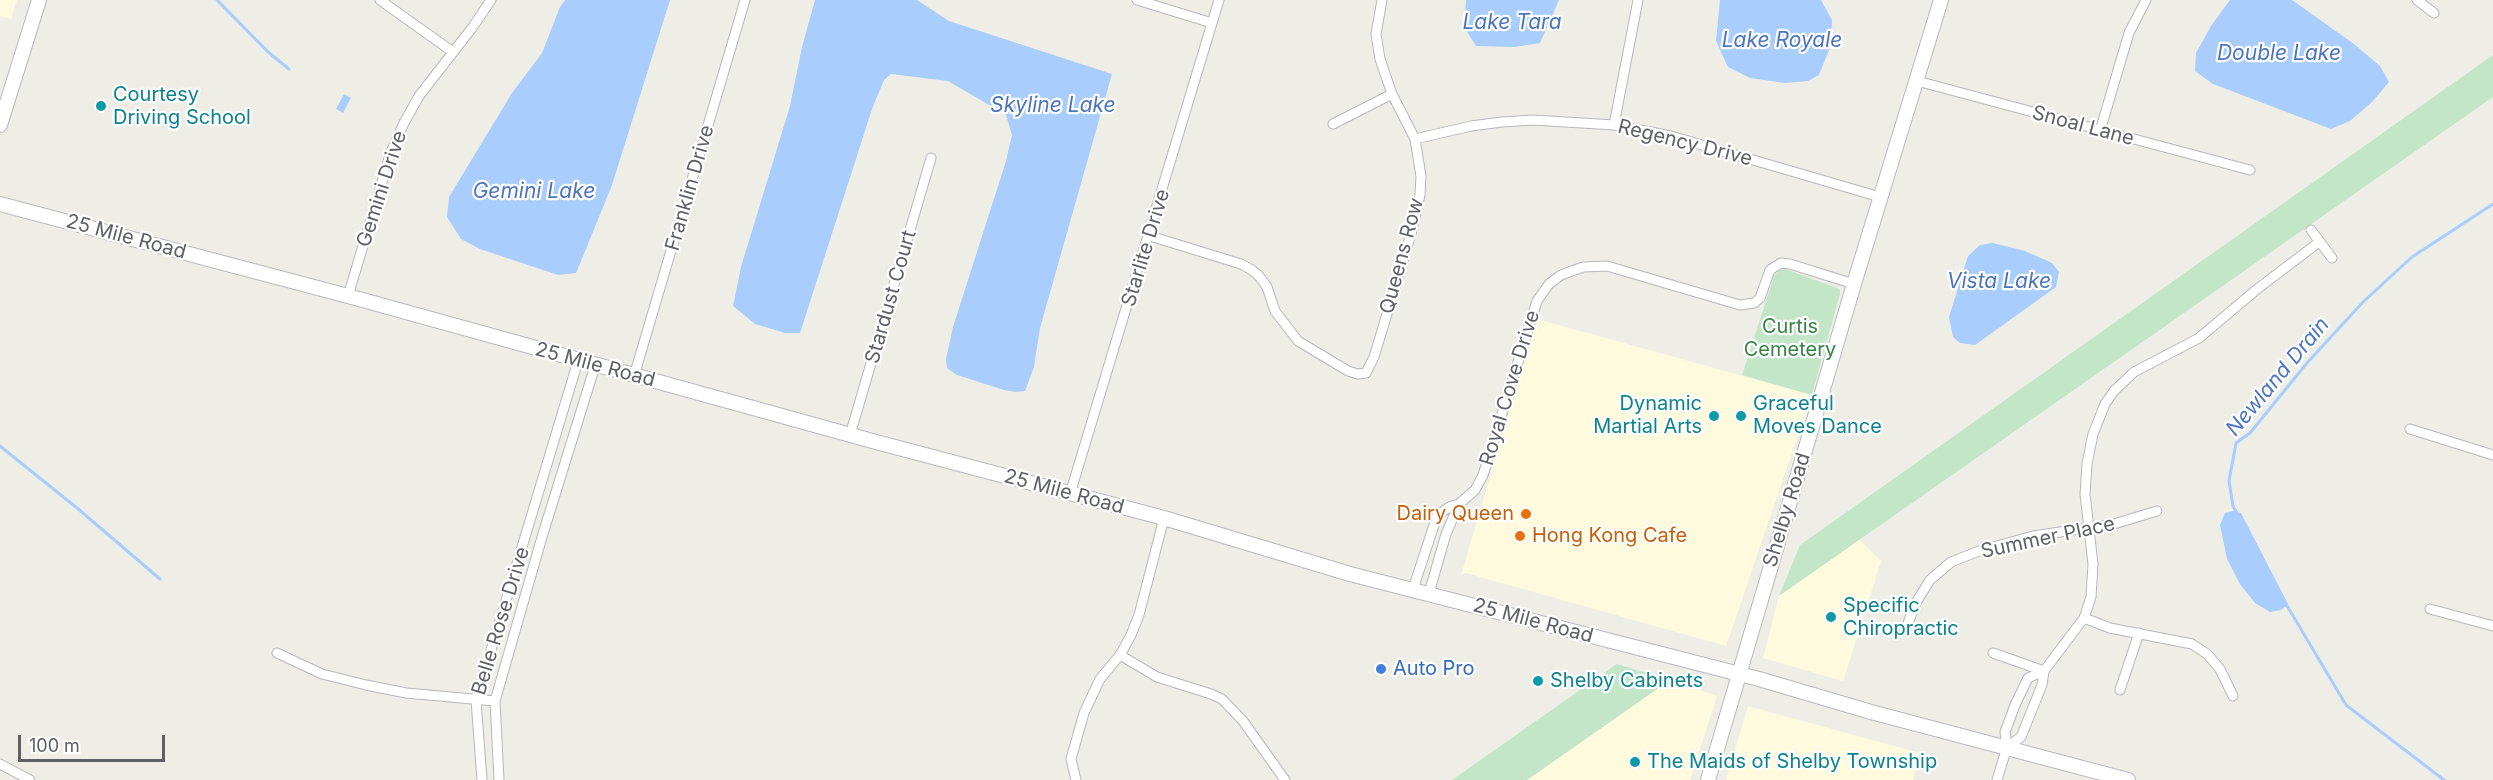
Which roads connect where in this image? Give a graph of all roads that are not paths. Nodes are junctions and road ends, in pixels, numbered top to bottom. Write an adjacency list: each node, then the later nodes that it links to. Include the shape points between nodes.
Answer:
1 (39, 0): 18 (street)
2 (380, 0): 14 (street)
3 (491, 0): 14 (street, Gemini Drive)
4 (745, 0): 34 (street, Franklin Drive)
5 (1137, 0): 13 (street)
6 (1219, 0): 13 (street, Starlite Drive)
7 (1382, 0): 16 (street, Queens Row, via 1376,34)
8 (1638, 0): 19 (street)
9 (1941, 0): 15 (street, Shelby Road)
10 (2146, 0): 20 (street, via 2129,33)
11 (2417, 0): 12 (street)
12 (2434, 13)
13 (1212, 23): 27 (street, Starlite Drive)
14 (453, 52): 31 (street, Gemini Drive, via 419,96 391,152)
15 (1917, 81): 20 (street, Snoal Lane); 24 (street, Shelby Road)
16 (1392, 94): 17 (street); 21 (street, Queens Row)
17 (1334, 124)
18 (0, 125)
19 (1614, 125): 21 (street, Regency Drive, via 1502,122); 24 (street, Regency Drive, via 1671,136)
20 (2100, 131): 23 (street, Snoal Lane)
21 (1415, 140): 27 (street, Queens Row, via 1421,176 1416,215 1366,373 1348,371 1298,341 1275,311 1267,287 1252,270)
22 (931, 158): 38 (street, Stardust Court)
23 (2250, 170)
24 (1880, 197): 30 (street, Shelby Road)
25 (0, 204): 31 (street, 25 Mile Road)
26 (2311, 230): 28 (street)
27 (1150, 236): 40 (street, Starlite Drive)
28 (2319, 242): 29 (street); 44 (street, via 2199,338 2134,372 2114,391 2093,434 2087,464)
29 (2332, 258)
30 (1854, 284): 41 (street, Royal Cove Drive, via 1781,263 1770,270 1760,298 1740,305 1607,266 1583,267 1561,275 1537,300 1483,476); 58 (street, Shelby Road)
31 (348, 296): 32 (street, 25 Mile Road)
32 (578, 362): 33 (street, 25 Mile Road); 35 (street, Belle Rose Drive)
33 (595, 366): 34 (street, 25 Mile Road); 36 (street, Belle Rose Drive)
34 (634, 376): 38 (street, 25 Mile Road)
35 (567, 398): 36 (street); 45 (street, Belle Rose Drive)
36 (583, 403): 46 (street, Belle Rose Drive)
37 (2410, 429): 39 (street)
38 (850, 435): 40 (street, 25 Mile Road)
39 (2493, 454)
40 (1071, 494): 43 (street, 25 Mile Road)
41 (1459, 504): 47 (street, Royal Cove Drive, via 1437,516); 48 (street, Royal Cove Drive)
42 (2157, 512): 44 (street, Summer Place)
43 (1164, 518): 47 (street, 25 Mile Road); 56 (street, via 1139,615)
44 (2088, 528): 50 (street, via 2093,580); 52 (street, Summer Place, via 2033,536 1951,562 1930,580)
45 (527, 533): 46 (street, Belle Rose Drive); 61 (street, Belle Rose Drive)
46 (542, 537): 62 (street, Belle Rose Drive)
47 (1413, 589): 48 (street, 25 Mile Road)
48 (1429, 593): 58 (street, 25 Mile Road)
49 (2430, 609): 51 (street)
50 (2084, 618): 53 (street); 57 (street)
51 (2493, 626)
52 (1905, 630)
53 (2139, 633): 59 (street); 60 (street, via 2192,644 2207,654 2220,669)
54 (277, 653): 61 (street, via 322,674 366,685)
55 (1993, 653): 57 (street)
56 (1120, 655): 68 (street, via 1100,679 1084,713 1071,759); 69 (street, via 1157,677 1222,699 1243,721)
57 (2043, 671): 63 (street, via 2042,685 2021,737); 63 (street, via 2028,678 2014,705 2005,732)
58 (1738, 674): 63 (street, 25 Mile Road); 70 (street, Shelby Road)
59 (2120, 690)
60 (2233, 696)
61 (476, 700): 62 (street); 66 (street, Belle Rose Drive)
62 (495, 701): 67 (street, Belle Rose Drive)
63 (2007, 747): 71 (street); 72 (street, 25 Mile Road)
64 (0, 764): 65 (street)
65 (30, 780)
66 (482, 780)
67 (499, 780)
68 (1076, 780)
69 (1285, 780)
70 (1708, 780)
71 (1997, 780)
72 (2128, 780)

